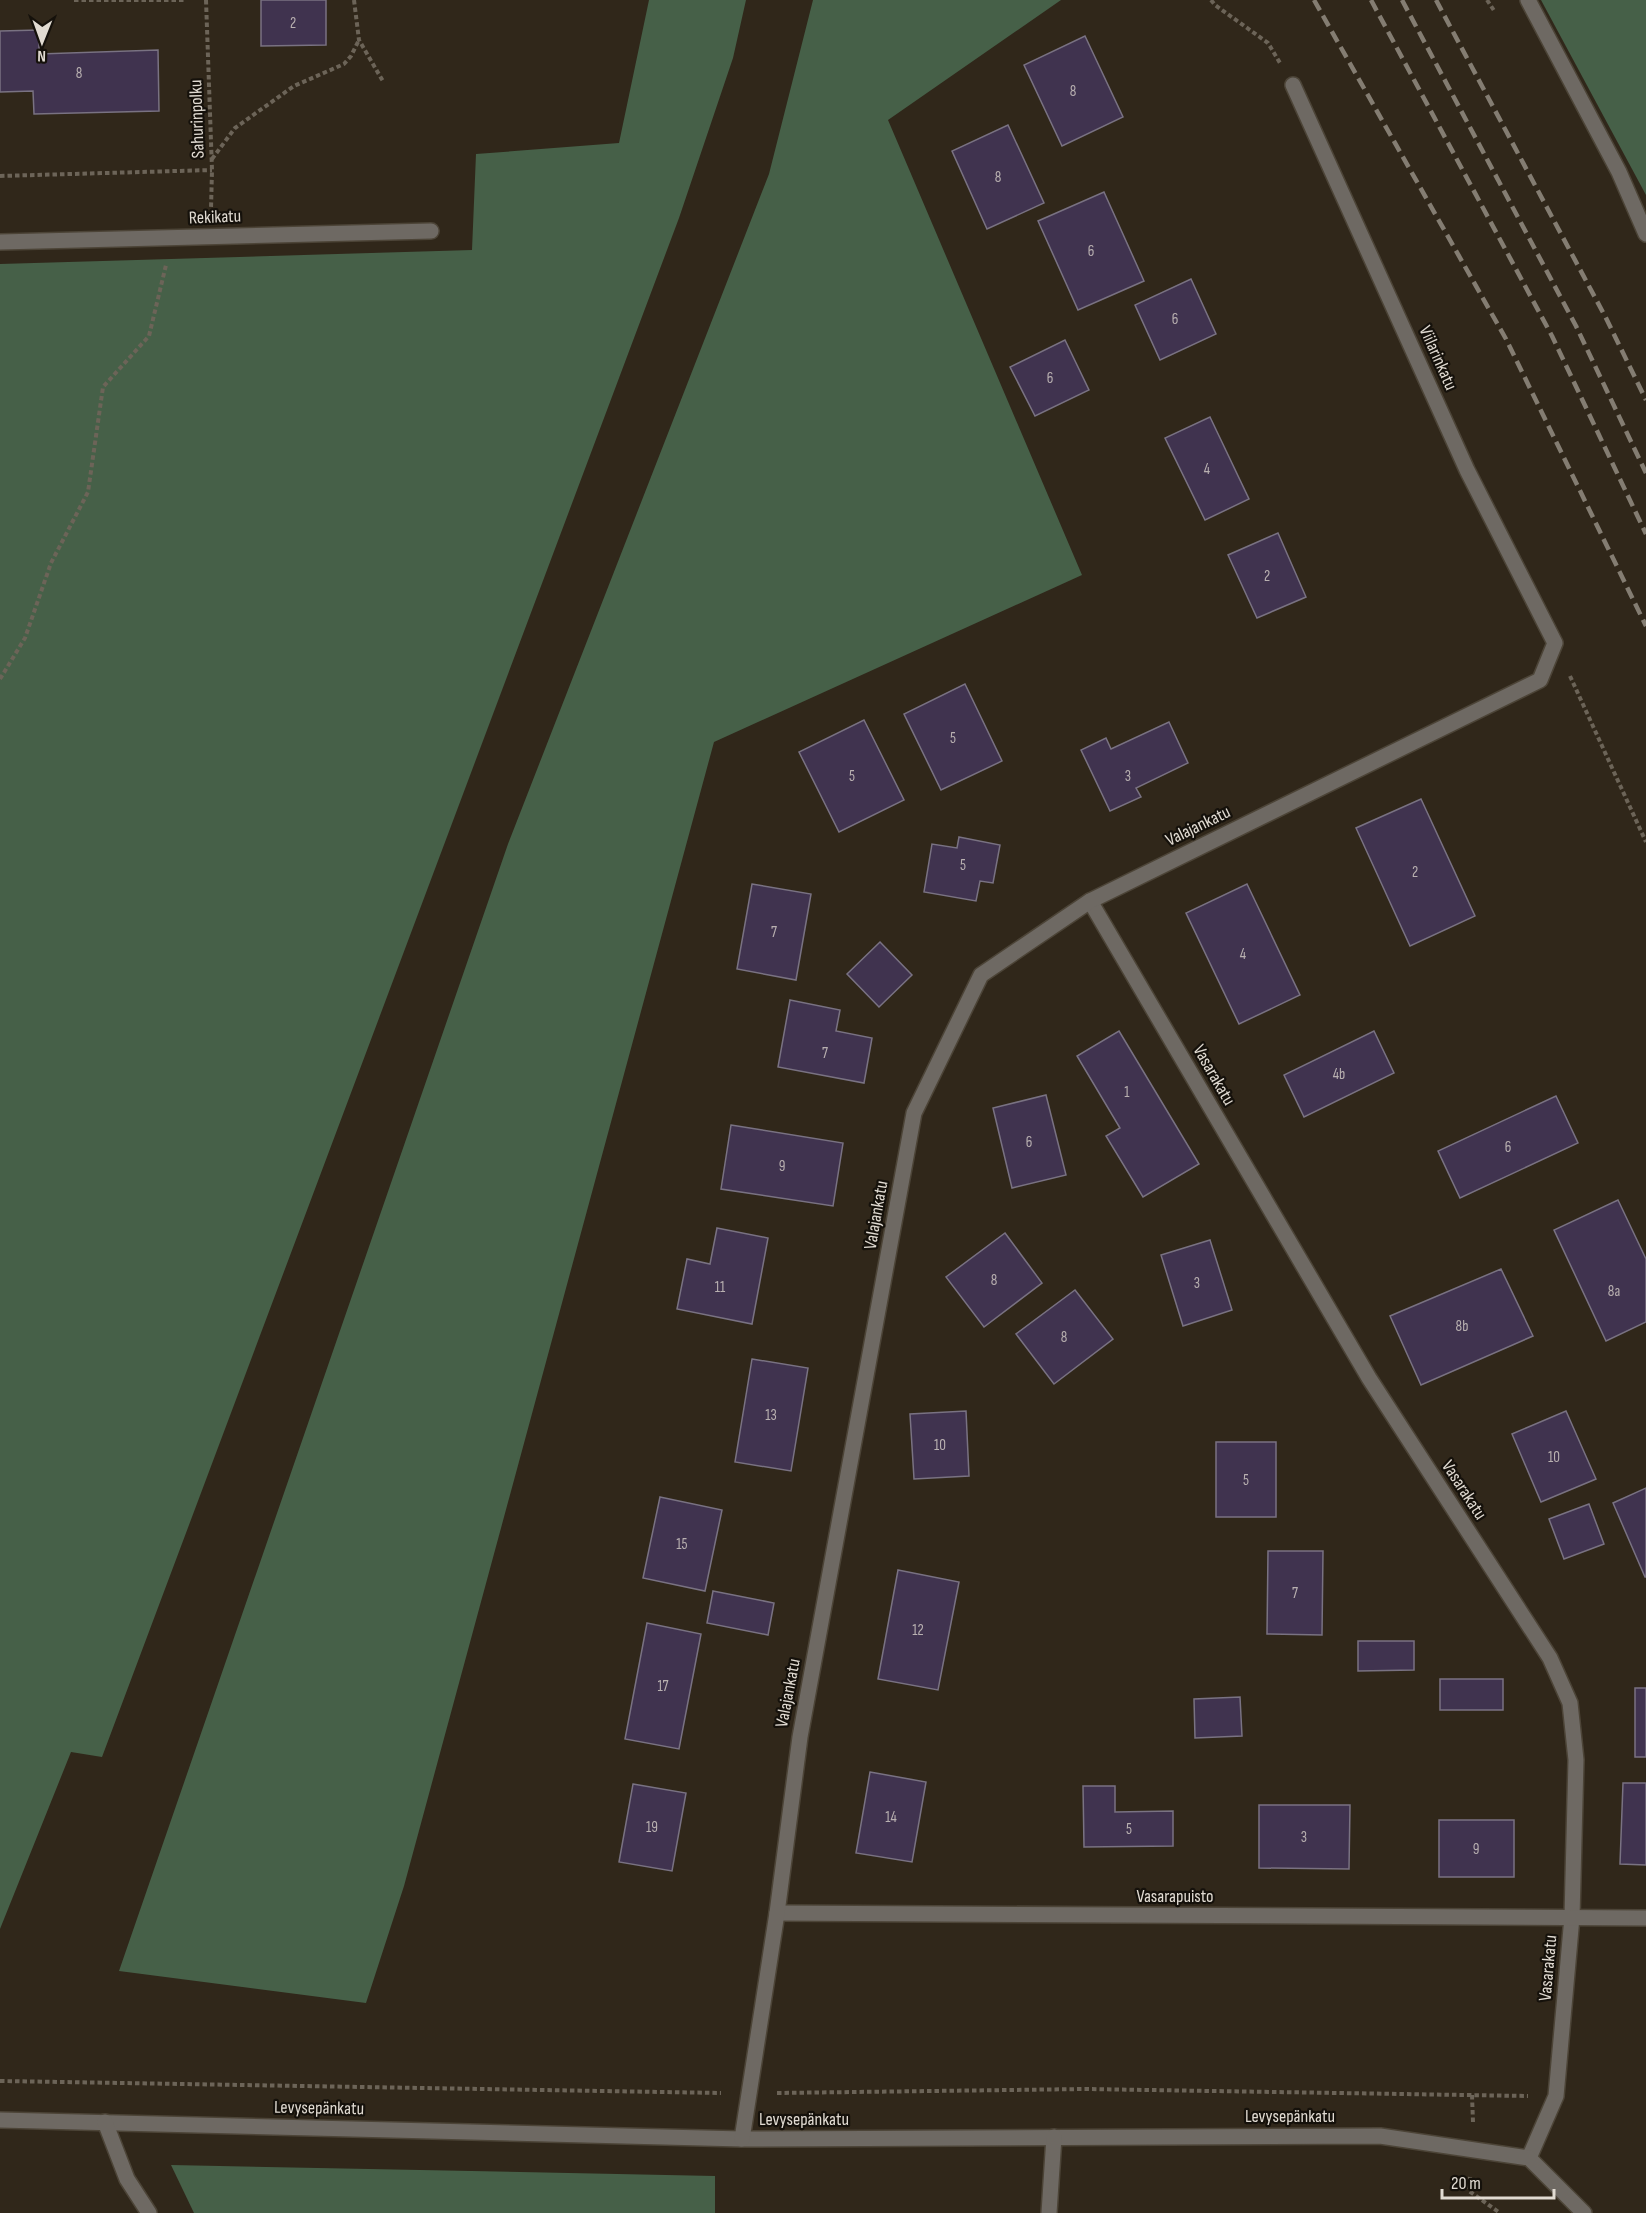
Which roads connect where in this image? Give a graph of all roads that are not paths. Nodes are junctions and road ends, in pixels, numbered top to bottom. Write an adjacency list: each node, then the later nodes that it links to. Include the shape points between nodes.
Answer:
1 (1528, 0): 4 (street, via 1619,172)
2 (1293, 85): 6 (street, Viilarinkatu, via 1467,470)
3 (431, 231): 5 (street, Rekikatu)
4 (1646, 234)
5 (0, 243)
6 (1555, 643): 7 (street, Valajankatu, via 1540,680)
7 (1090, 901): 8 (street, Valajankatu, via 981,975 914,1113 800,1737); 9 (street, Vasarakatu, via 1369,1378 1550,1658 1570,1703 1576,1760)
8 (777, 1913): 9 (street, Vasarapuisto); 14 (street, Valajankatu)
9 (1572, 1917): 10 (street, Vasarapuisto); 15 (street, Vasarakatu, via 1556,2096)
10 (1646, 1918)
11 (0, 2120): 12 (street, Levysepänkatu)
12 (105, 2122): 14 (street, Levysepänkatu); 16 (street, via 127,2179)
13 (1054, 2137): 14 (street, Levysepänkatu); 15 (street, Levysepänkatu, via 1380,2136); 17 (street)
14 (742, 2139)
15 (1529, 2158): 18 (street)
16 (149, 2213)
17 (1049, 2213)
18 (1584, 2213)

